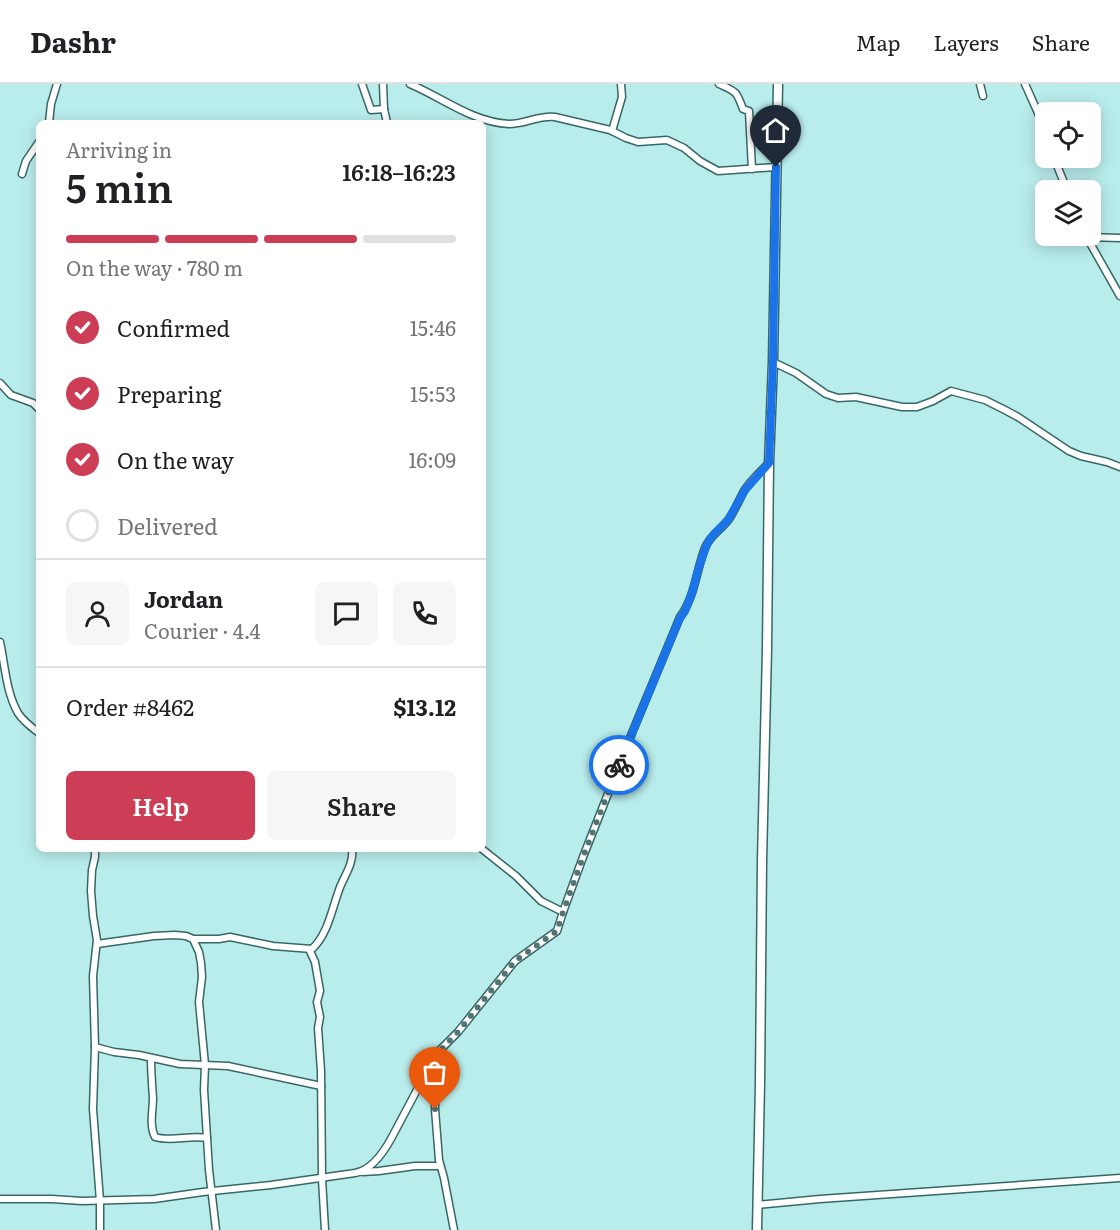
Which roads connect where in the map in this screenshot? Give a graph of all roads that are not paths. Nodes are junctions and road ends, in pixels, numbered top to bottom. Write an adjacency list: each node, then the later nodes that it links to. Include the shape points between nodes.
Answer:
1 (57, 84): 13 (street)
2 (362, 84): 12 (street, via 371,110)
3 (383, 84): 12 (street)
4 (410, 84): 15 (street)
5 (621, 84): 17 (street, via 622,98)
6 (719, 84): 20 (street, via 732,89 743,109 749,111)
7 (778, 84): 19 (main road)
8 (980, 84): 10 (street)
9 (1025, 84): 11 (street)
10 (983, 96)
11 (1035, 106)
12 (384, 109): 14 (street)
13 (49, 120)
14 (386, 120)
15 (484, 120)
16 (486, 120): 17 (street, via 518,124 549,116)
17 (612, 131): 20 (street, via 638,142 670,141 718,171)
18 (36, 146): 21 (street)
19 (776, 167): 20 (street); 26 (main road)
20 (752, 169)
21 (22, 174)
22 (1101, 237): 23 (street)
23 (1120, 238)
24 (1092, 246): 25 (street)
25 (1120, 296)
26 (773, 362): 29 (main road); 30 (street, via 838,398 856,396 902,407 917,407 951,392 985,400 1069,451)
27 (0, 383): 28 (street, via 11,394)
28 (36, 406)
29 (769, 463): 36 (street, via 752,480 706,547 685,611 632,733); 53 (main road)
30 (1120, 467)
31 (0, 642): 32 (street, via 11,695 22,717)
32 (36, 730)
33 (95, 852): 38 (street, via 91,891)
34 (352, 852): 39 (street, via 326,929 314,948)
35 (486, 852): 36 (street, via 541,901)
36 (563, 912): 42 (street, via 557,931 515,961)
37 (193, 939): 38 (street, via 153,936); 39 (street, via 230,937); 43 (street, via 201,963 199,1002)
38 (98, 944): 40 (street, via 93,976)
39 (309, 949): 44 (street, via 320,991 317,1002)
40 (95, 1047): 41 (street); 52 (street, via 93,1109)
41 (151, 1058): 43 (street); 45 (street, via 153,1135 163,1139)
42 (432, 1062): 46 (street); 47 (street, via 386,1148)
43 (205, 1065): 44 (street, via 228,1066); 45 (street)
44 (321, 1086): 49 (street)
45 (207, 1138): 50 (street)
46 (440, 1166): 47 (street); 57 (street)
47 (362, 1172): 49 (street)
48 (1120, 1178): 53 (street)
49 (322, 1179): 50 (street); 56 (street)
50 (212, 1191): 52 (street); 55 (street)
51 (0, 1199): 52 (street)
52 (100, 1201): 54 (street)
53 (757, 1205): 58 (main road)
54 (100, 1230)
55 (216, 1230)
56 (325, 1230)
57 (454, 1230)
58 (757, 1230)

